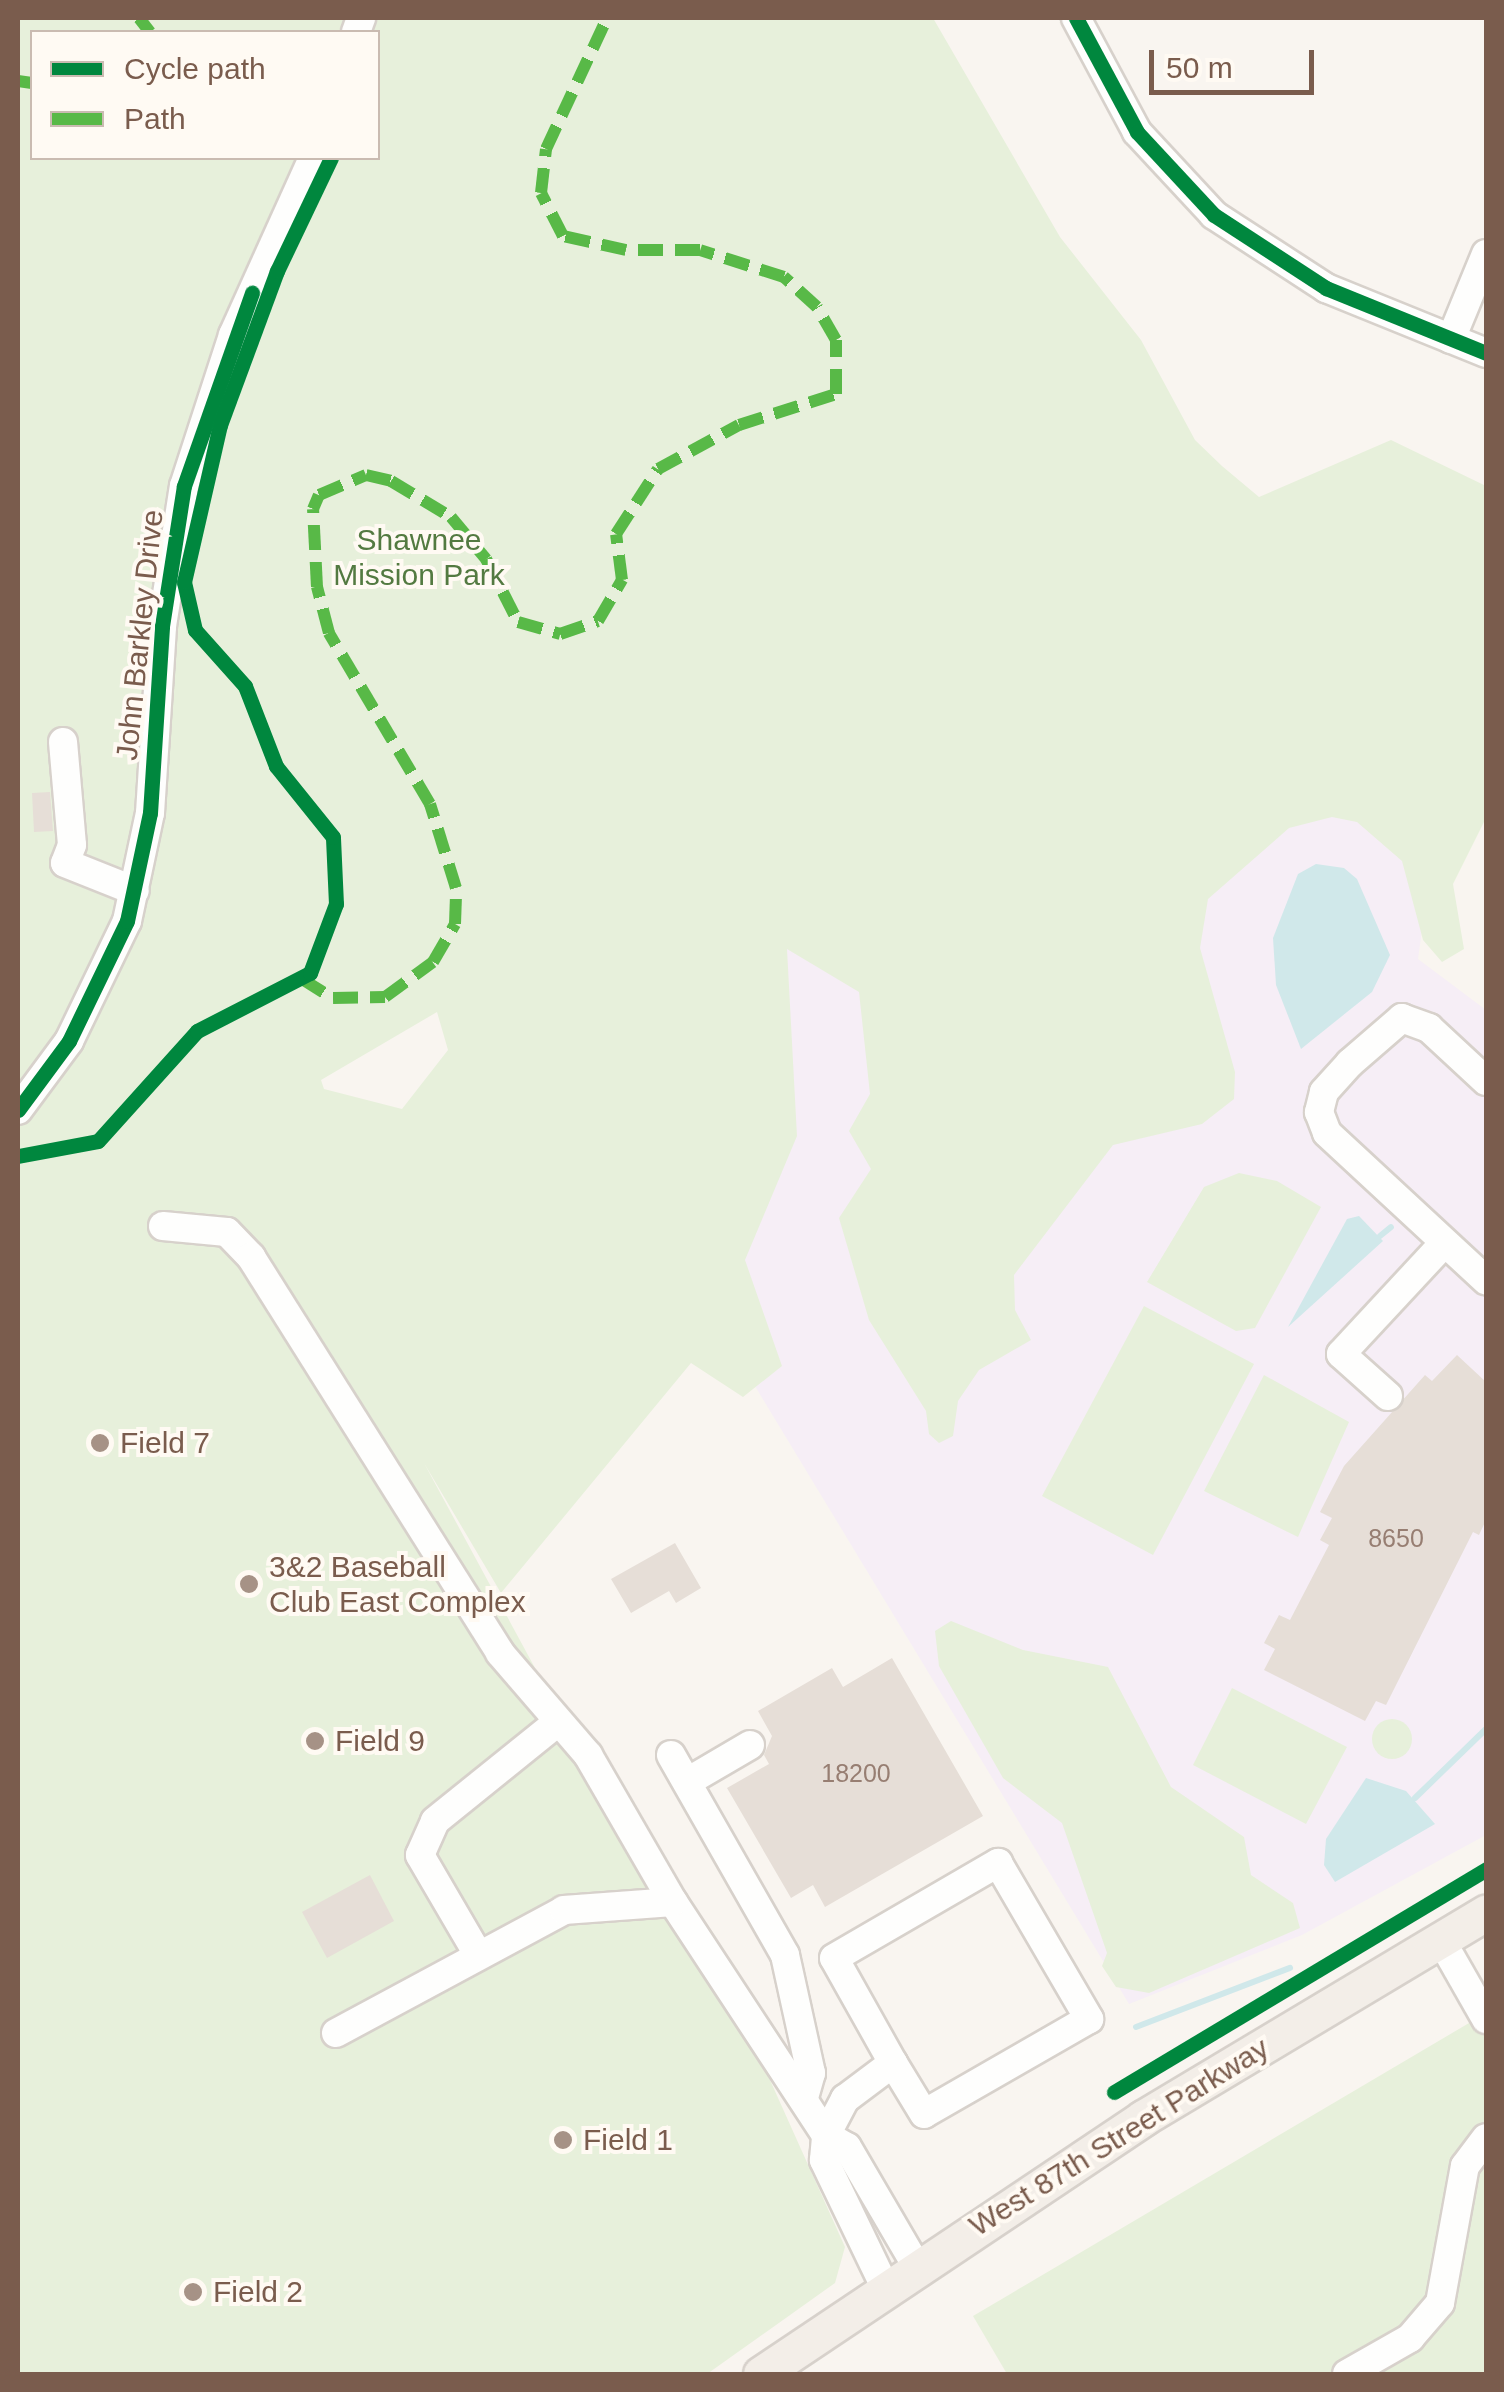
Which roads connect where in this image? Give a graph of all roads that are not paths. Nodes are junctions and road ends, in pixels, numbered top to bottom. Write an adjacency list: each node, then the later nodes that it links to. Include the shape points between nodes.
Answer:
1 (1076, 18): 4 (street, via 1138,132 1214,214 1284,267)
2 (311, 160): 7 (street, John Barkley Drive, via 234,334 184,486)
3 (1486, 254): 4 (street)
4 (1451, 340): 5 (street)
5 (1486, 353)
6 (63, 742): 7 (street, via 72,846 65,863)
7 (135, 891): 9 (street, John Barkley Drive, via 102,982)
8 (1486, 1081): 11 (street, via 1429,1028 1402,1018 1381,1030 1320,1102 1327,1134)
9 (18, 1110)
10 (163, 1226): 14 (street, via 227,1232 251,1257 500,1653)
11 (1444, 1243): 12 (street); 13 (street, via 1342,1354)
12 (1486, 1280)
13 (1388, 1396)
14 (555, 1724): 18 (street, via 588,1755); 21 (street, via 435,1821 420,1855)
15 (750, 1745): 17 (street)
16 (671, 1755): 17 (street)
17 (686, 1782): 25 (street, via 785,1956 811,2073)
18 (673, 1902): 21 (street, via 564,1910); 25 (street)
19 (1486, 1913): 20 (main road, West 87th Street Parkway)
20 (1441, 1940): 22 (street); 28 (main road, West 87th Street Parkway)
21 (476, 1951): 23 (street)
22 (1486, 2020)
23 (336, 2033)
24 (893, 2062): 24 (street, via 834,1958 998,1863 1089,2018 924,2114); 26 (street, via 857,2086)
25 (804, 2097): 26 (street)
26 (826, 2134): 28 (street, via 847,2147); 29 (street, via 824,2160)
27 (1486, 2138): 31 (street, via 1465,2166 1440,2303 1410,2338)
28 (916, 2265): 29 (main road, West 87th Street Parkway)
29 (885, 2287): 30 (main road, West 87th Street Parkway)
30 (760, 2374)
31 (1347, 2374)

